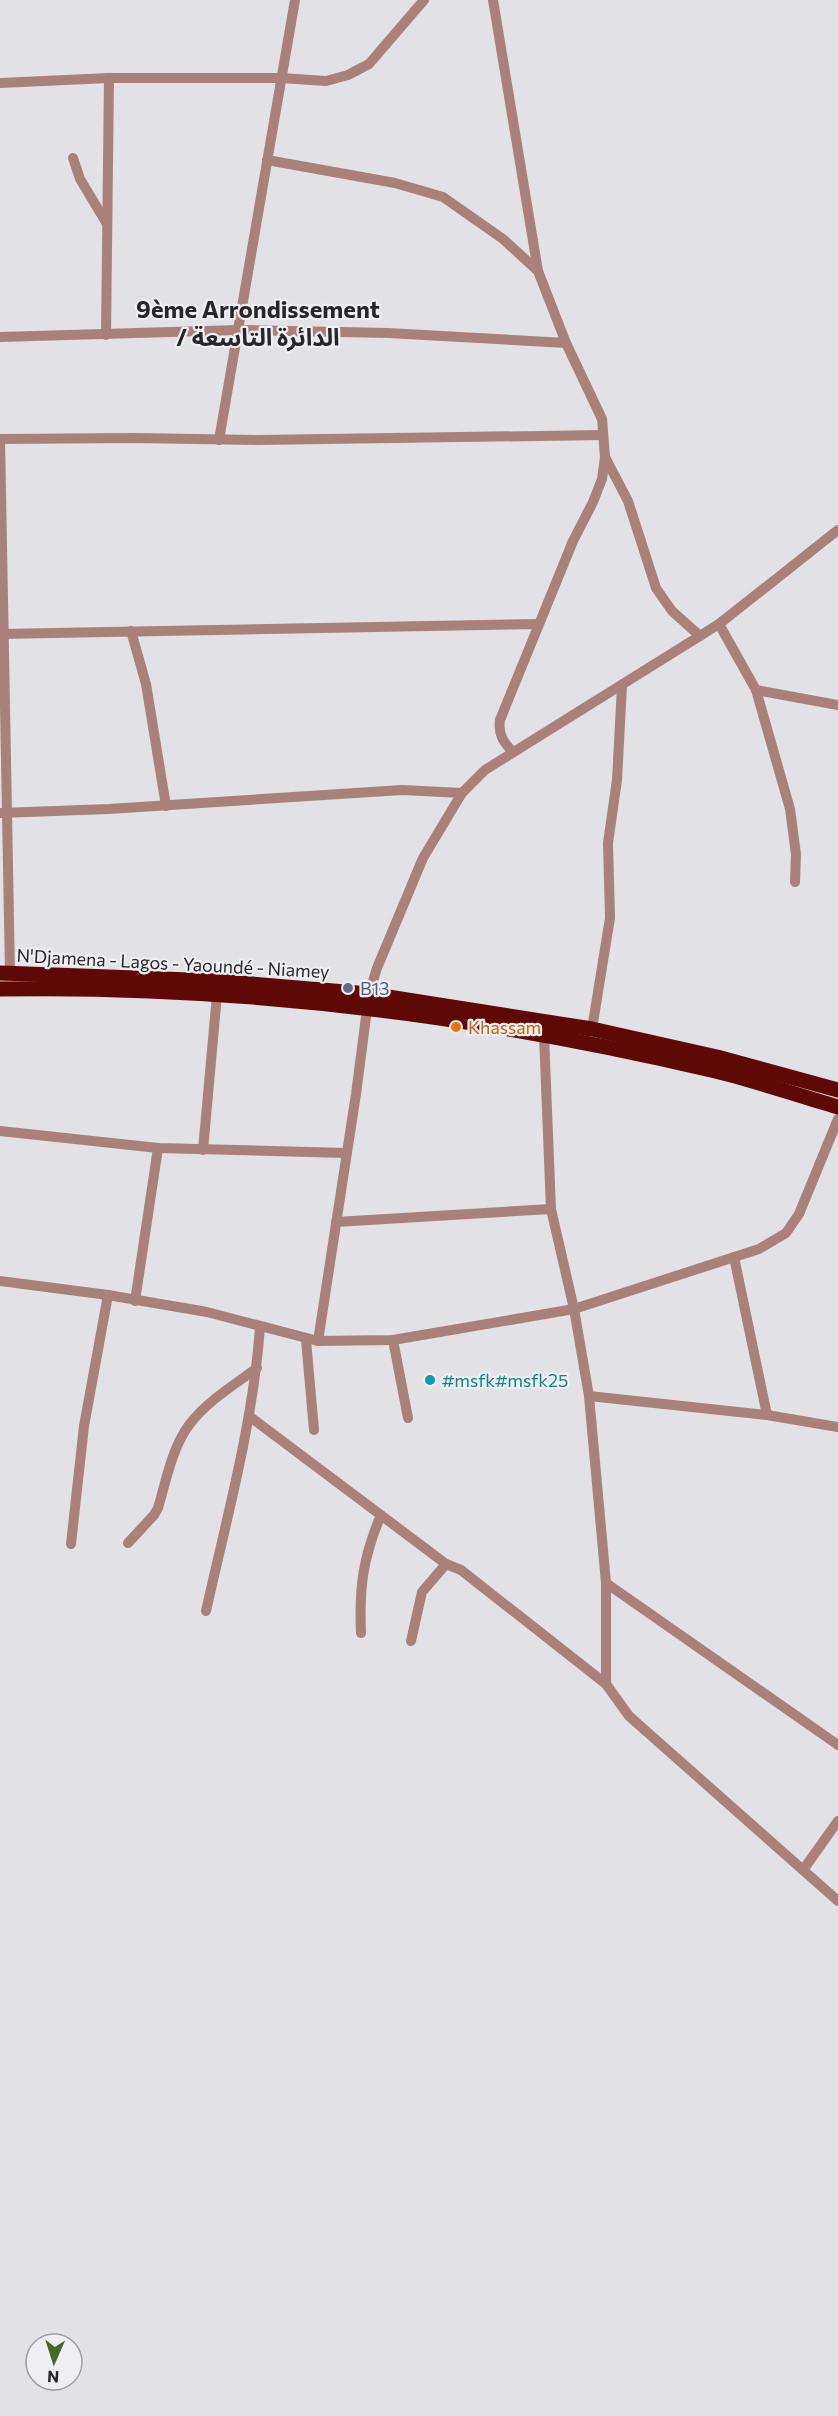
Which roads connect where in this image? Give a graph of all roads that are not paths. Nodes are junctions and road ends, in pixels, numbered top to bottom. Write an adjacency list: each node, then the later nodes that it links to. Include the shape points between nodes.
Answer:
1 (295, 0): 5 (street)
2 (424, 0): 5 (street, via 369,64 326,81)
3 (493, 0): 10 (street)
4 (110, 78): 5 (street); 6 (street); 9 (street)
5 (280, 78): 8 (street)
6 (0, 83)
7 (73, 158): 9 (street, via 80,180)
8 (267, 160): 10 (street, via 395,183 443,197 503,239); 11 (street)
9 (108, 224): 12 (street)
10 (538, 271): 14 (street)
11 (239, 330): 12 (street); 14 (street, via 388,333); 17 (street)
12 (106, 335): 13 (street)
13 (0, 337)
14 (566, 344): 15 (street, via 602,419)
15 (603, 435): 17 (street); 18 (street)
16 (0, 439): 17 (street); 23 (street)
17 (219, 440)
18 (605, 457): 20 (street, via 593,502); 24 (street, via 628,501 656,588 672,611)
19 (838, 530): 21 (street)
20 (539, 624): 22 (street); 28 (street, via 500,720 501,738)
21 (719, 624): 24 (street); 26 (street)
22 (131, 631): 23 (street); 30 (street, via 146,684)
23 (3, 634): 31 (street)
24 (700, 636): 25 (street)
25 (622, 686): 28 (street); 37 (street, via 617,780 608,843 610,918)
26 (756, 690): 27 (street); 32 (street, via 790,809)
27 (838, 705)
28 (513, 752): 29 (street, via 485,770)
29 (462, 793): 30 (street, via 402,790); 36 (street, via 423,858 386,944)
30 (166, 806): 31 (street)
31 (4, 812): 33 (street)
32 (795, 882)
33 (5, 973): 36 (highway, N'Djamena - Lagos - Yaoundé - Niamey, via 217,981)
34 (0, 989): 35 (highway, N'Djamena - Lagos - Yaoundé - Niamey)
35 (217, 995): 36 (highway, N'Djamena - Lagos - Yaoundé - Niamey); 44 (street)
36 (368, 1000): 37 (highway, N'Djamena - Lagos - Yaoundé - Niamey); 38 (highway, N'Djamena - Lagos - Yaoundé - Niamey); 45 (street)
37 (592, 1029): 39 (highway, N'Djamena - Lagos - Yaoundé - Niamey)
38 (544, 1035): 40 (highway, N'Djamena - Lagos - Yaoundé - Niamey, via 713,1071); 46 (street)
39 (838, 1090)
40 (838, 1107)
41 (838, 1119): 48 (street, via 799,1214 786,1233 759,1249)
42 (0, 1131): 43 (street)
43 (158, 1148): 44 (street); 51 (street)
44 (203, 1150): 45 (street)
45 (346, 1153): 47 (street)
46 (550, 1209): 47 (street); 52 (street)
47 (336, 1222): 56 (street)
48 (734, 1257): 52 (street); 59 (street)
49 (0, 1281): 50 (street)
50 (108, 1294): 51 (street); 66 (street, via 84,1426)
51 (135, 1301): 53 (street, via 207,1312)
52 (574, 1309): 55 (street); 58 (street)
53 (260, 1327): 54 (street); 57 (street)
54 (306, 1340): 56 (street); 63 (street)
55 (393, 1340): 56 (street); 61 (street)
56 (318, 1341)
57 (257, 1368): 60 (street); 65 (street, via 189,1424 179,1441 158,1508)
58 (589, 1396): 59 (street); 68 (street)
59 (767, 1415): 62 (street)
60 (249, 1416): 64 (street); 69 (street)
61 (408, 1418)
62 (838, 1427)
63 (314, 1430)
64 (381, 1515): 67 (street); 70 (street, via 366,1556)
65 (128, 1543)
66 (71, 1544)
67 (446, 1564): 71 (street, via 422,1592); 72 (street, via 461,1570)
68 (606, 1584): 72 (street); 73 (street)
69 (206, 1611)
70 (361, 1633)
71 (411, 1641)
72 (606, 1684): 75 (street, via 629,1716)
73 (838, 1745)
74 (838, 1821): 75 (street)
75 (803, 1870): 76 (street)
76 (838, 1901)

